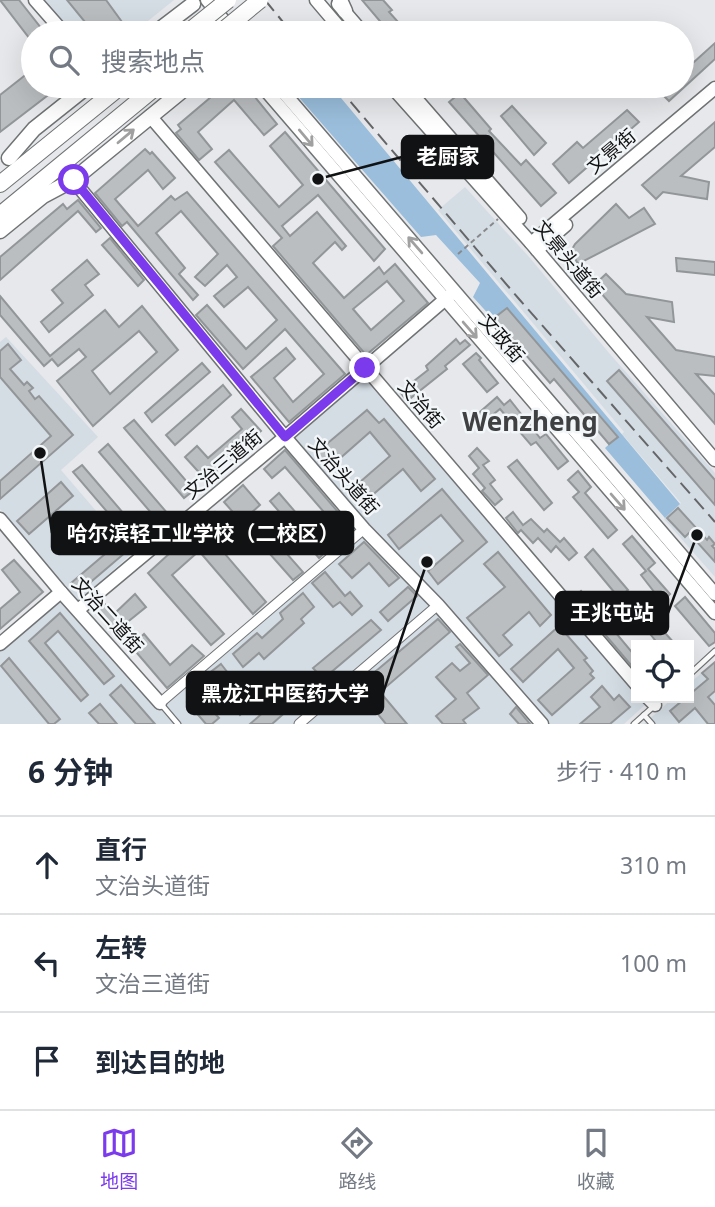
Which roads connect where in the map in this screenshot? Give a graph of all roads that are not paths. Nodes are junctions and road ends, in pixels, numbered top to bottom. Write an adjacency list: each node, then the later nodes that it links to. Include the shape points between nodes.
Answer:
1 (35, 0): 7 (main road)
2 (228, 0): 9 (highway, bridge)
3 (260, 0): 12 (highway, bridge)
4 (316, 0): 13 (main road)
5 (197, 1): 8 (main road); 10 (main road); 11 (main road)
6 (339, 4): 14 (main road)
7 (53, 21)
8 (171, 21)
9 (202, 21)
10 (211, 21)
11 (220, 21)
12 (234, 21)
13 (334, 21)
14 (353, 21)
15 (715, 88): 35 (main road, 文景街)
16 (715, 97): 35 (main road)
17 (73, 98): 28 (main road, via 34,129)
18 (106, 98): 27 (highway)
19 (142, 98): 29 (highway)
20 (173, 98): 25 (main road)
21 (272, 98): 37 (main road, 文政街, one-way to 37)
22 (288, 98): 36 (main road, 文政街, one-way to 22)
23 (402, 98): 35 (main road, 文景头道街)
24 (415, 98): 35 (main road, 文景头道街)
25 (170, 100): 26 (main road)
26 (150, 116): 30 (main road, one-way to 26); 38 (main road, 文治街)
27 (47, 145): 28 (main road); 31 (highway)
28 (5, 162)
29 (62, 164): 32 (main road); 33 (highway)
30 (74, 180): 32 (main road); 39 (main road, 文治头道街)
31 (0, 184)
32 (43, 197): 34 (main road)
33 (0, 215)
34 (0, 231)
35 (537, 244): 40 (main road, 文景头道街); 41 (main road, 文景头道街)
36 (455, 290): 37 (main road, 文治三道街); 45 (main road, 文政街)
37 (444, 300): 38 (main road, 文治三道街); 48 (main road, 文政街, one-way to 48)
38 (365, 368): 39 (main road, 文治三道街); 52 (main road, 文治街)
39 (285, 437): 43 (main road, 文治头道街); 47 (main road, 文治三道街)
40 (715, 448)
41 (715, 460)
42 (0, 519): 44 (main road, 文治二道街)
43 (364, 528): 46 (main road, 文治头道街); 53 (street)
44 (61, 592): 47 (main road, 文治二道街); 49 (main road)
45 (715, 594)
46 (438, 605): 57 (street); 58 (main road, 文治头道街)
47 (78, 610): 53 (main road, 文治二道街)
48 (715, 614)
49 (0, 644)
50 (715, 651): 51 (lane)
51 (694, 670)
52 (631, 678)
53 (160, 703): 56 (lane)
54 (653, 703): 55 (lane)
55 (644, 715): 59 (lane); 60 (lane)
56 (178, 724)
57 (299, 724)
58 (542, 724)
59 (634, 724)
60 (652, 724)

